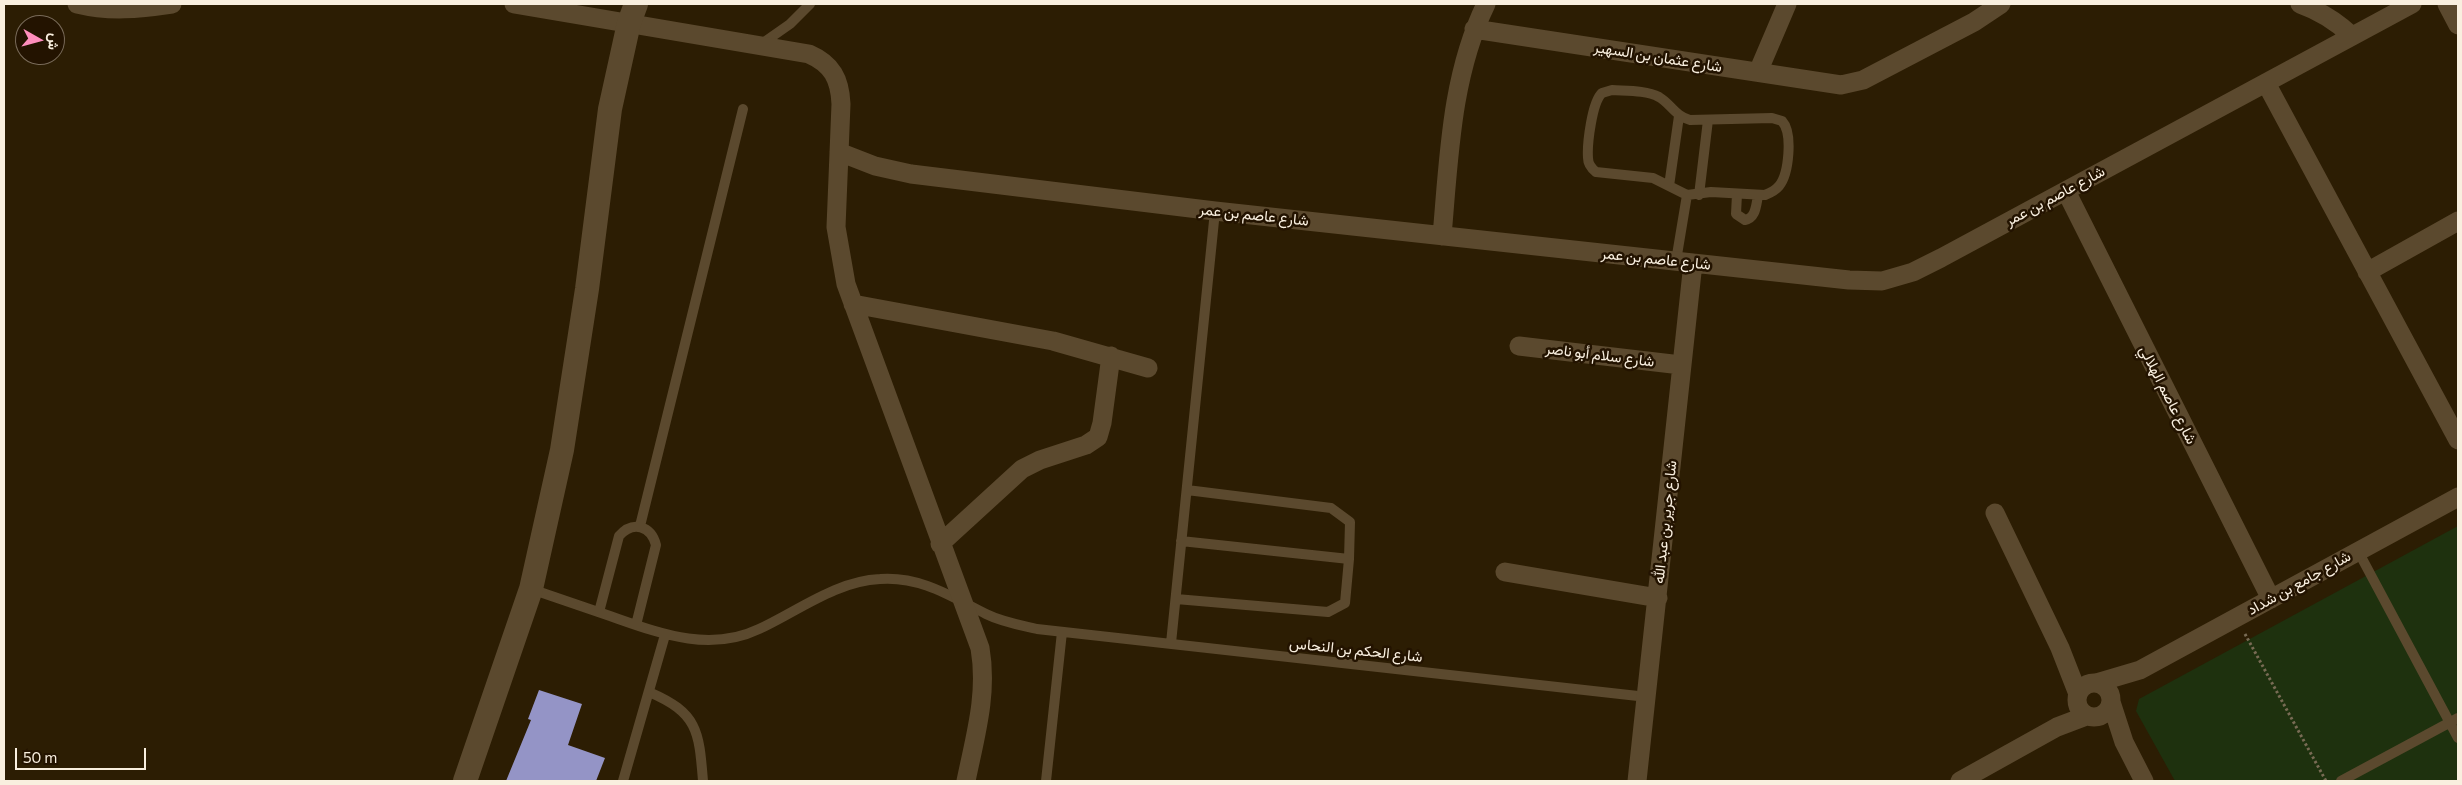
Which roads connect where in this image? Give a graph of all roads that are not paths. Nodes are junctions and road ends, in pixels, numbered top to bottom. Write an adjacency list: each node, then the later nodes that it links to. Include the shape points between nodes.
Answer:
1 (77, 4): 2 (street, via 106,10 136,10)
2 (172, 4)
3 (514, 4): 11 (street)
4 (810, 4): 15 (lane, via 790,24)
5 (1486, 4): 13 (street)
6 (1788, 4): 16 (street)
7 (2001, 4): 16 (street, شارع عثمان بن السهير, via 1974,22 1863,80 1841,85)
8 (2300, 4): 14 (street, via 2340,24)
9 (2412, 4): 14 (street, شارع عاصم بن عمر)
10 (2447, 4): 12 (street)
11 (632, 13): 15 (street); 48 (street, via 610,108 562,450)
12 (2458, 25)
13 (1474, 29): 16 (street, شارع عثمان بن السهير); 30 (street, via 1458,88)
14 (2352, 36): 17 (street, شارع عاصم بن عمر)
15 (760, 45): 21 (street, via 809,54 822,59 832,70 840,85)
16 (1758, 72)
17 (2266, 82): 23 (street, شارع عاصم بن عمر); 32 (street)
18 (743, 109): 42 (lane)
19 (1679, 116): 20 (lane); 22 (lane); 22 (lane, via 1664,101 1647,93 1607,91 1598,96 1594,105 1588,158 1591,168 1601,174 1653,178)
20 (1708, 120): 26 (lane); 27 (lane, via 1772,118 1786,125 1789,135 1782,180 1772,192)
21 (839, 152): 28 (street, شارع عاصم بن عمر, via 875,166 911,174); 33 (street, via 838,246)
22 (1670, 186): 25 (lane)
23 (2066, 191): 31 (street, شارع عاصم بن عمر, via 1913,272 1882,281); 51 (street, شارع عاصم الهلالي)
24 (1737, 194): 26 (lane, via 1711,192); 27 (lane); 27 (lane, via 1736,214 1745,220 1754,214)
25 (1687, 195): 26 (lane); 31 (lane)
26 (1699, 195)
27 (1758, 196)
28 (1215, 211): 30 (street, شارع عاصم بن عمر); 39 (lane)
29 (2458, 221): 32 (street)
30 (1442, 236): 31 (street, شارع عاصم بن عمر)
31 (1685, 262): 36 (street, شارع جرير بن عبد الله)
32 (2367, 272): 38 (street)
33 (853, 304): 35 (street, via 1053,341); 44 (street)
34 (1519, 346): 36 (street, شارع سلام أبو ناصر)
35 (1111, 356): 37 (street); 44 (street, via 1098,437 1086,445 1022,469)
36 (1681, 365): 50 (street, شارع جرير بن عبد الله)
37 (1148, 368)
38 (2458, 440)
39 (1187, 490): 43 (lane); 46 (lane, via 1331,508 1350,522)
40 (2458, 497): 45 (street, شارع جامع بن شداد)
41 (1995, 513): 58 (street)
42 (640, 526): 53 (lane, via 625,530 620,536); 54 (lane, via 654,536 656,545)
43 (1182, 542): 46 (lane); 49 (lane)
44 (940, 544): 52 (street)
45 (2358, 551): 51 (street, شارع جامع بن شداد); 66 (lane)
46 (1350, 559): 49 (lane, via 1345,603 1328,612)
47 (1505, 572): 50 (street)
48 (531, 589): 53 (lane, شارع الحكم بن النحاس); 70 (street)
49 (1176, 598): 57 (lane)
50 (1658, 598): 63 (street, شارع جرير بن عبد الله)
51 (2271, 599): 59 (street, شارع جامع بن شداد)
52 (963, 602): 55 (lane, شارع الحكم بن النحاس, via 1012,623); 56 (lane, شارع الحكم بن النحاس, via 917,582 881,578 846,585 743,636 710,641); 73 (street, via 980,648 984,683)
53 (599, 612): 54 (lane, شارع الحكم بن النحاس)
54 (636, 625): 56 (lane, شارع الحكم بن النحاس)
55 (1062, 632): 57 (lane, شارع الحكم بن النحاس); 74 (lane)
56 (665, 635): 61 (lane)
57 (1171, 643): 63 (lane, شارع الحكم بن النحاس)
58 (2060, 648): 60 (street, via 2068,660); 62 (street)
59 (2140, 670): 60 (street); 64 (street)
60 (2095, 683): 62 (street, via 2084,686); 64 (street, via 2106,688)
61 (649, 692): 71 (lane); 72 (lane, via 673,702 689,718 699,740)
62 (2077, 695): 65 (street, via 2079,708); 67 (street)
63 (1647, 697): 75 (street, شارع جرير بن عبد الله)
64 (2111, 700): 65 (street, via 2104,714); 69 (street)
65 (2088, 717): 67 (street); 69 (street)
66 (2454, 720): 68 (lane); 78 (lane)
67 (2043, 734): 76 (street)
68 (2458, 738)
69 (2124, 742): 77 (street)
70 (464, 781)
71 (624, 781)
72 (703, 781)
73 (966, 781)
74 (1046, 781)
75 (1637, 781)
76 (1960, 781)
77 (2144, 781)
78 (2341, 781)

